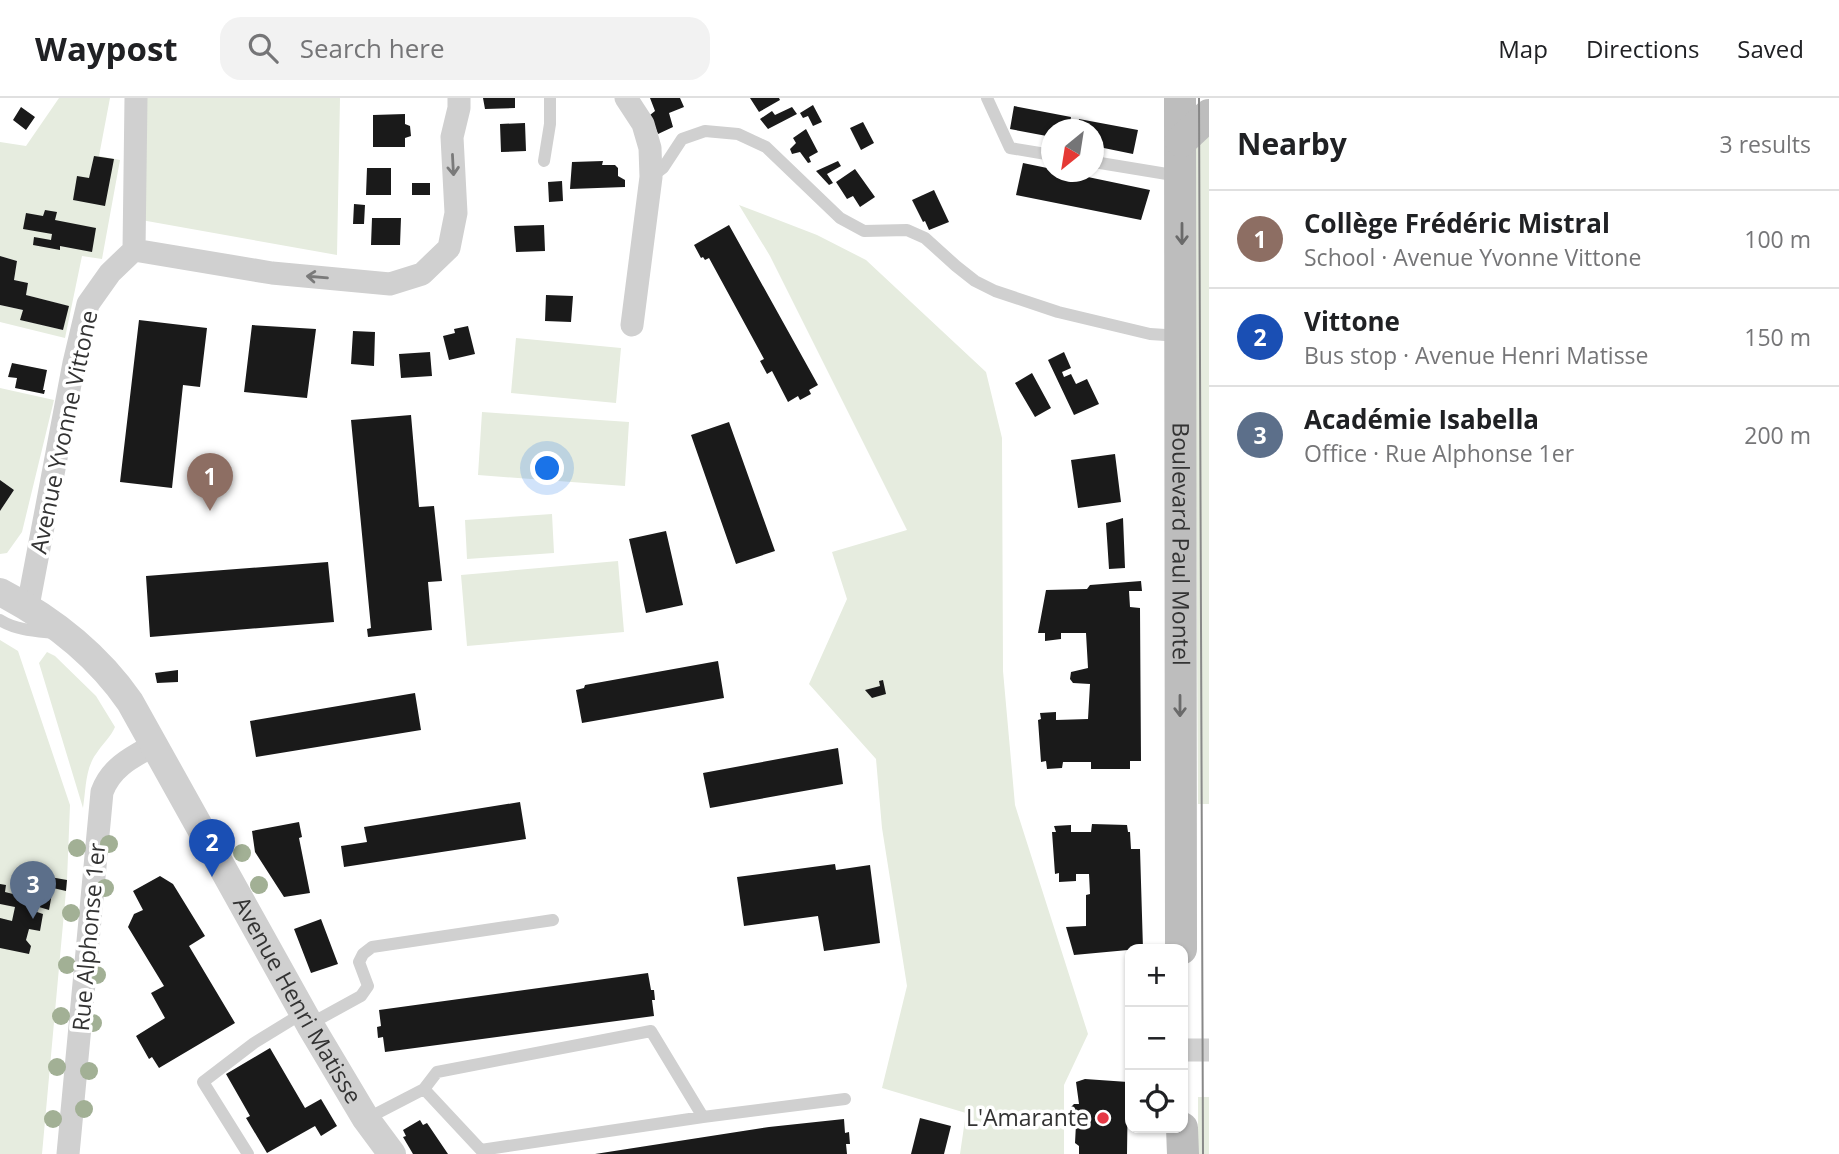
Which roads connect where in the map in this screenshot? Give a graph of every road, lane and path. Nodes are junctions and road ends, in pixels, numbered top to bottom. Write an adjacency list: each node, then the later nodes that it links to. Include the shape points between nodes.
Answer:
1 (136, 98): 14 (street)
2 (459, 98): 14 (street, one-way to 14, via 452,137 456,213 449,248 422,274 390,284 272,273)
3 (550, 98): 10 (lane)
4 (626, 98): 12 (street, via 643,124 650,148)
5 (987, 98): 9 (lane, via 1010,148)
6 (1180, 98): 8 (main road, Boulevard Paul Montel)
7 (1209, 115): 8 (main road)
8 (1181, 141): 13 (main road, Boulevard Paul Montel)
9 (1041, 153)
10 (544, 161)
11 (1104, 164): 13 (lane)
12 (650, 177): 15 (street); 16 (lane, via 663,169 682,139 705,131 738,134 766,147 839,218 864,231 907,230 925,238 975,281 995,291 1111,325)
13 (1182, 177): 16 (main road, Boulevard Paul Montel, one-way to 16)
14 (134, 250): 18 (street, Avenue Yvonne Vittone, via 88,304)
15 (632, 325)
16 (1182, 336): 23 (main road, Boulevard Paul Montel, one-way to 23)
17 (0, 592): 18 (street, Avenue Henri Matisse)
18 (28, 606): 20 (street, Avenue Henri Matisse)
19 (0, 620): 20 (lane, via 29,630)
20 (68, 634): 21 (street, Avenue Henri Matisse, via 116,682)
21 (154, 744): 24 (street, Avenue Henri Matisse); 33 (street, Rue Alphonse 1er, via 116,768 102,792)
22 (553, 920): 24 (lane, via 372,947 359,962 368,986 361,996)
23 (1181, 944)
24 (307, 1019): 30 (street, Avenue Henri Matisse); 34 (lane, via 254,1043 202,1082)
25 (1188, 1050): 26 (street)
26 (1209, 1050)
27 (424, 1089): 29 (lane, via 481,1150); 29 (lane, via 438,1072 651,1031); 30 (lane)
28 (845, 1099): 29 (lane)
29 (703, 1117)
30 (366, 1118): 32 (street, Avenue Henri Matisse)
31 (1182, 1133): 35 (main road)
32 (390, 1153)
33 (68, 1154)
34 (248, 1154)
35 (1182, 1154)

